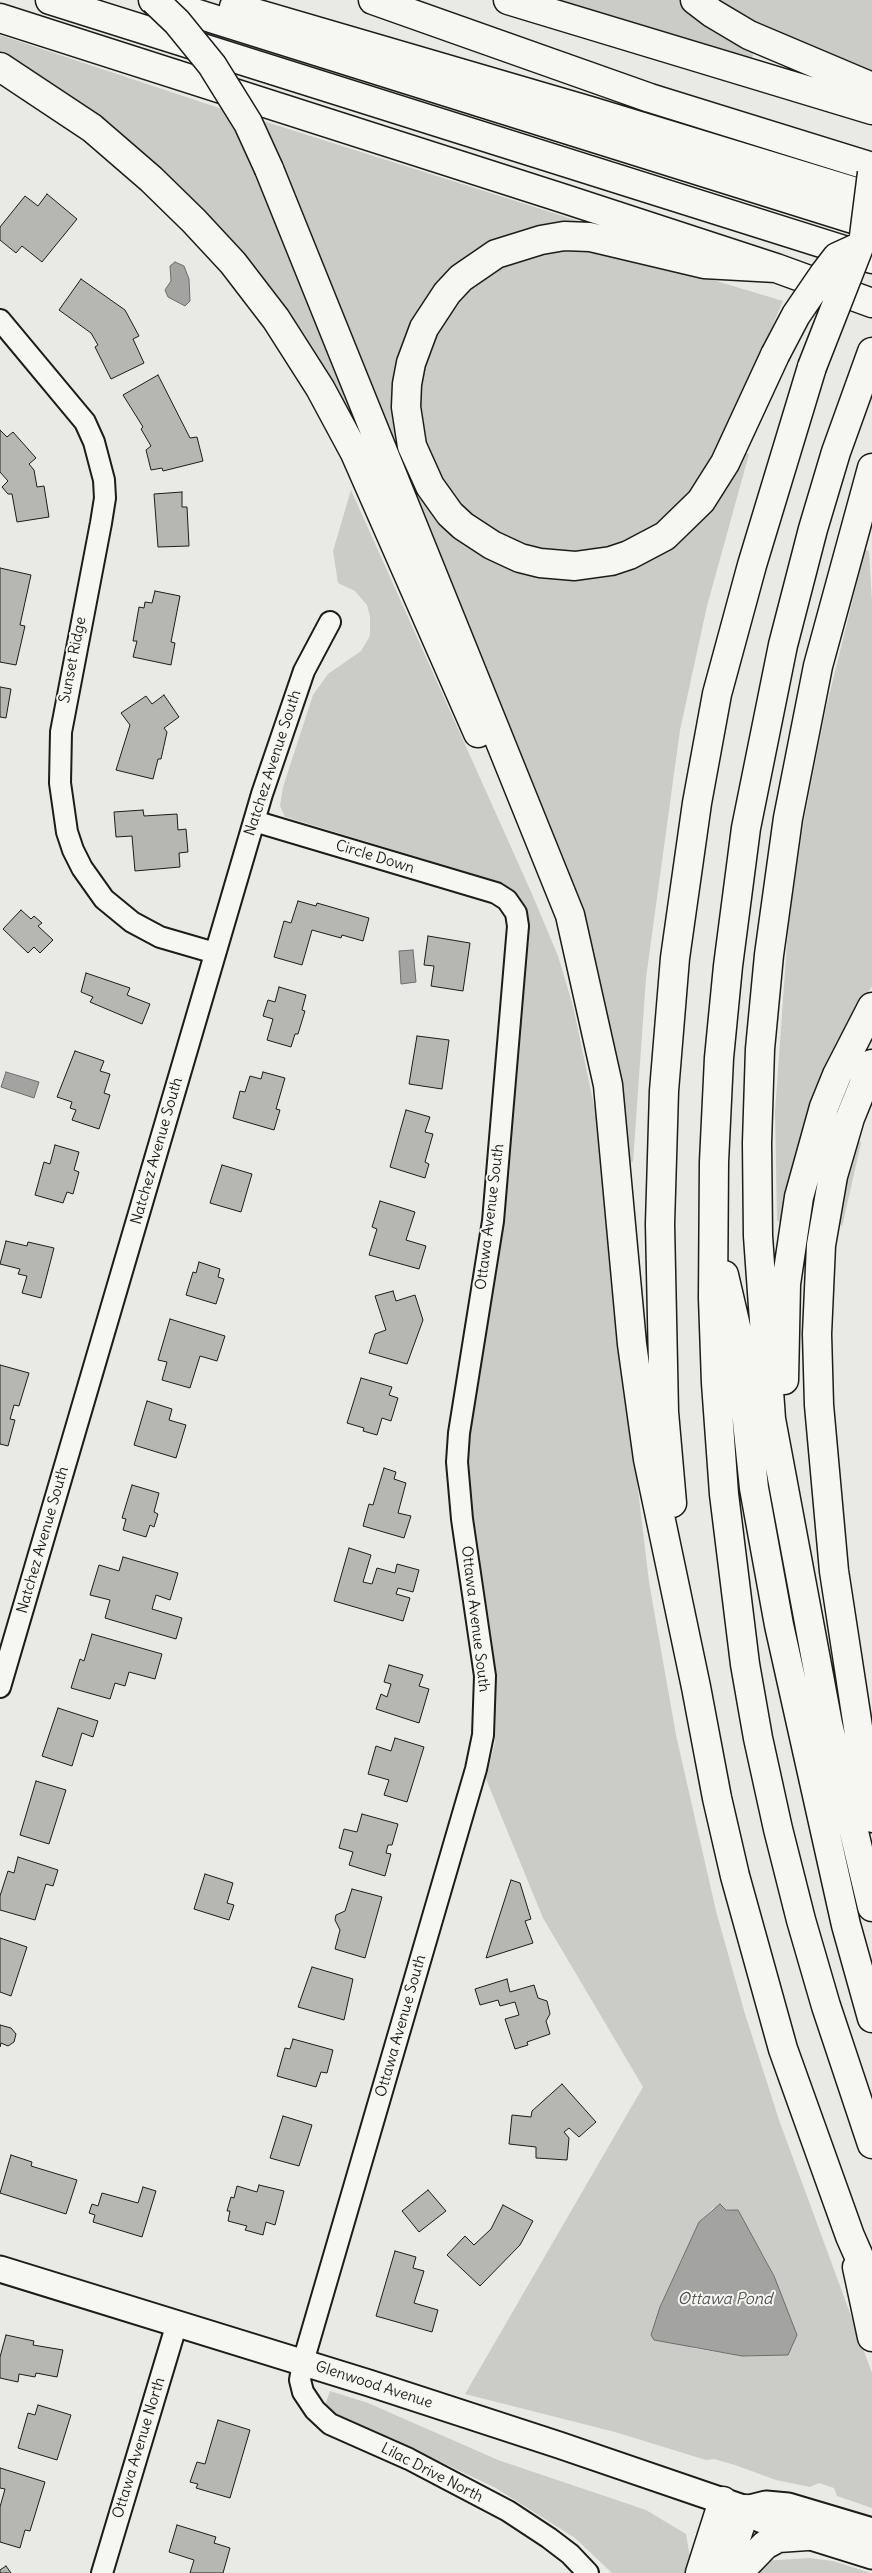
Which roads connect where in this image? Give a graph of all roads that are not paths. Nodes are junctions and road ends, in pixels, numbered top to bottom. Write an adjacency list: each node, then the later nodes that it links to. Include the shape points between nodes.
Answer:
1 (50, 0): 14 (highway)
2 (154, 0): 14 (highway); 24 (highway, bridge, via 177,22 212,65 248,123 269,169 555,876 570,915)
3 (211, 0): 13 (highway)
4 (373, 0): 11 (highway, via 650,98)
5 (508, 0): 10 (highway)
6 (696, 0): 9 (highway, via 712,14 749,35)
7 (0, 18): 15 (highway)
8 (0, 67): 24 (highway, via 92,128 172,197 233,263 306,363 355,453 556,908)
9 (872, 87)
10 (872, 110)
11 (872, 167)
12 (872, 173): 14 (highway, bridge)
13 (872, 197)
14 (868, 237): 15 (highway, bridge, via 837,257 796,315 725,462 701,501 665,536 612,561 576,566 540,563 492,545 463,526 430,486 412,446 406,407 411,363 424,328 447,293 461,278 496,254 541,240 564,236 590,237 704,264); 30 (highway, bridge, via 812,367 741,601 717,694 686,869 668,1030 660,1224 664,1393 674,1529)
15 (776, 268): 16 (highway)
16 (872, 303)
17 (0, 320): 23 (street, Sunset Ridge, via 85,422 104,480 102,523 61,732 60,783 73,850 104,899 132,922 160,937)
18 (872, 352): 27 (highway, via 813,529 783,645 746,828 719,1058)
19 (872, 468): 28 (highway, via 838,588 802,742 777,890 760,1048 758,1236 763,1324 771,1419)
20 (330, 622): 21 (street, Natchez Avenue South, via 304,671)
21 (254, 821): 22 (street, Circle Down); 23 (street, Natchez Avenue South)
22 (496, 893): 40 (street, Ottawa Avenue South, via 516,913 517,943 492,1230 462,1411 457,1462 485,1676 483,1735 476,1769)
23 (215, 953): 29 (street, Natchez Avenue South)
24 (589, 990): 30 (highway, via 608,1085 632,1344 648,1459)
25 (872, 1007): 28 (highway, via 836,1075 799,1197 786,1284 783,1352)
26 (872, 1064): 31 (highway, via 833,1176 821,1245 817,1334 819,1405 841,1626)
27 (713, 1226): 33 (highway, via 738,1335 749,1450 785,1653 846,1925); 34 (highway, via 719,1438 745,1664 778,1829 801,1920)
28 (785, 1483): 32 (highway, via 826,1715)
29 (0, 1687)
30 (696, 1688): 35 (highway, via 717,1798 765,1988)
31 (872, 1818)
32 (872, 1906)
33 (872, 2018)
34 (872, 2144)
35 (850, 2236): 37 (highway); 39 (highway)
36 (0, 2269): 38 (street, Glenwood Avenue)
37 (872, 2286)
38 (177, 2323): 40 (street, Glenwood Avenue); 46 (street, Ottawa Avenue North)
39 (872, 2337)
40 (303, 2362): 41 (street, Glenwood Avenue); 47 (street, Lilac Drive North, via 300,2380 303,2392 330,2424 409,2459 508,2511 570,2554)
41 (734, 2505): 42 (street, Glenwood Avenue, via 788,2506); 43 (street, Glenwood Avenue, via 779,2527); 45 (highway)
42 (872, 2530)
43 (807, 2536): 44 (street, Glenwood Avenue); 45 (highway, via 778,2538)
44 (872, 2556)
45 (731, 2560): 48 (highway)
46 (102, 2573)
47 (588, 2573)
48 (700, 2573)

